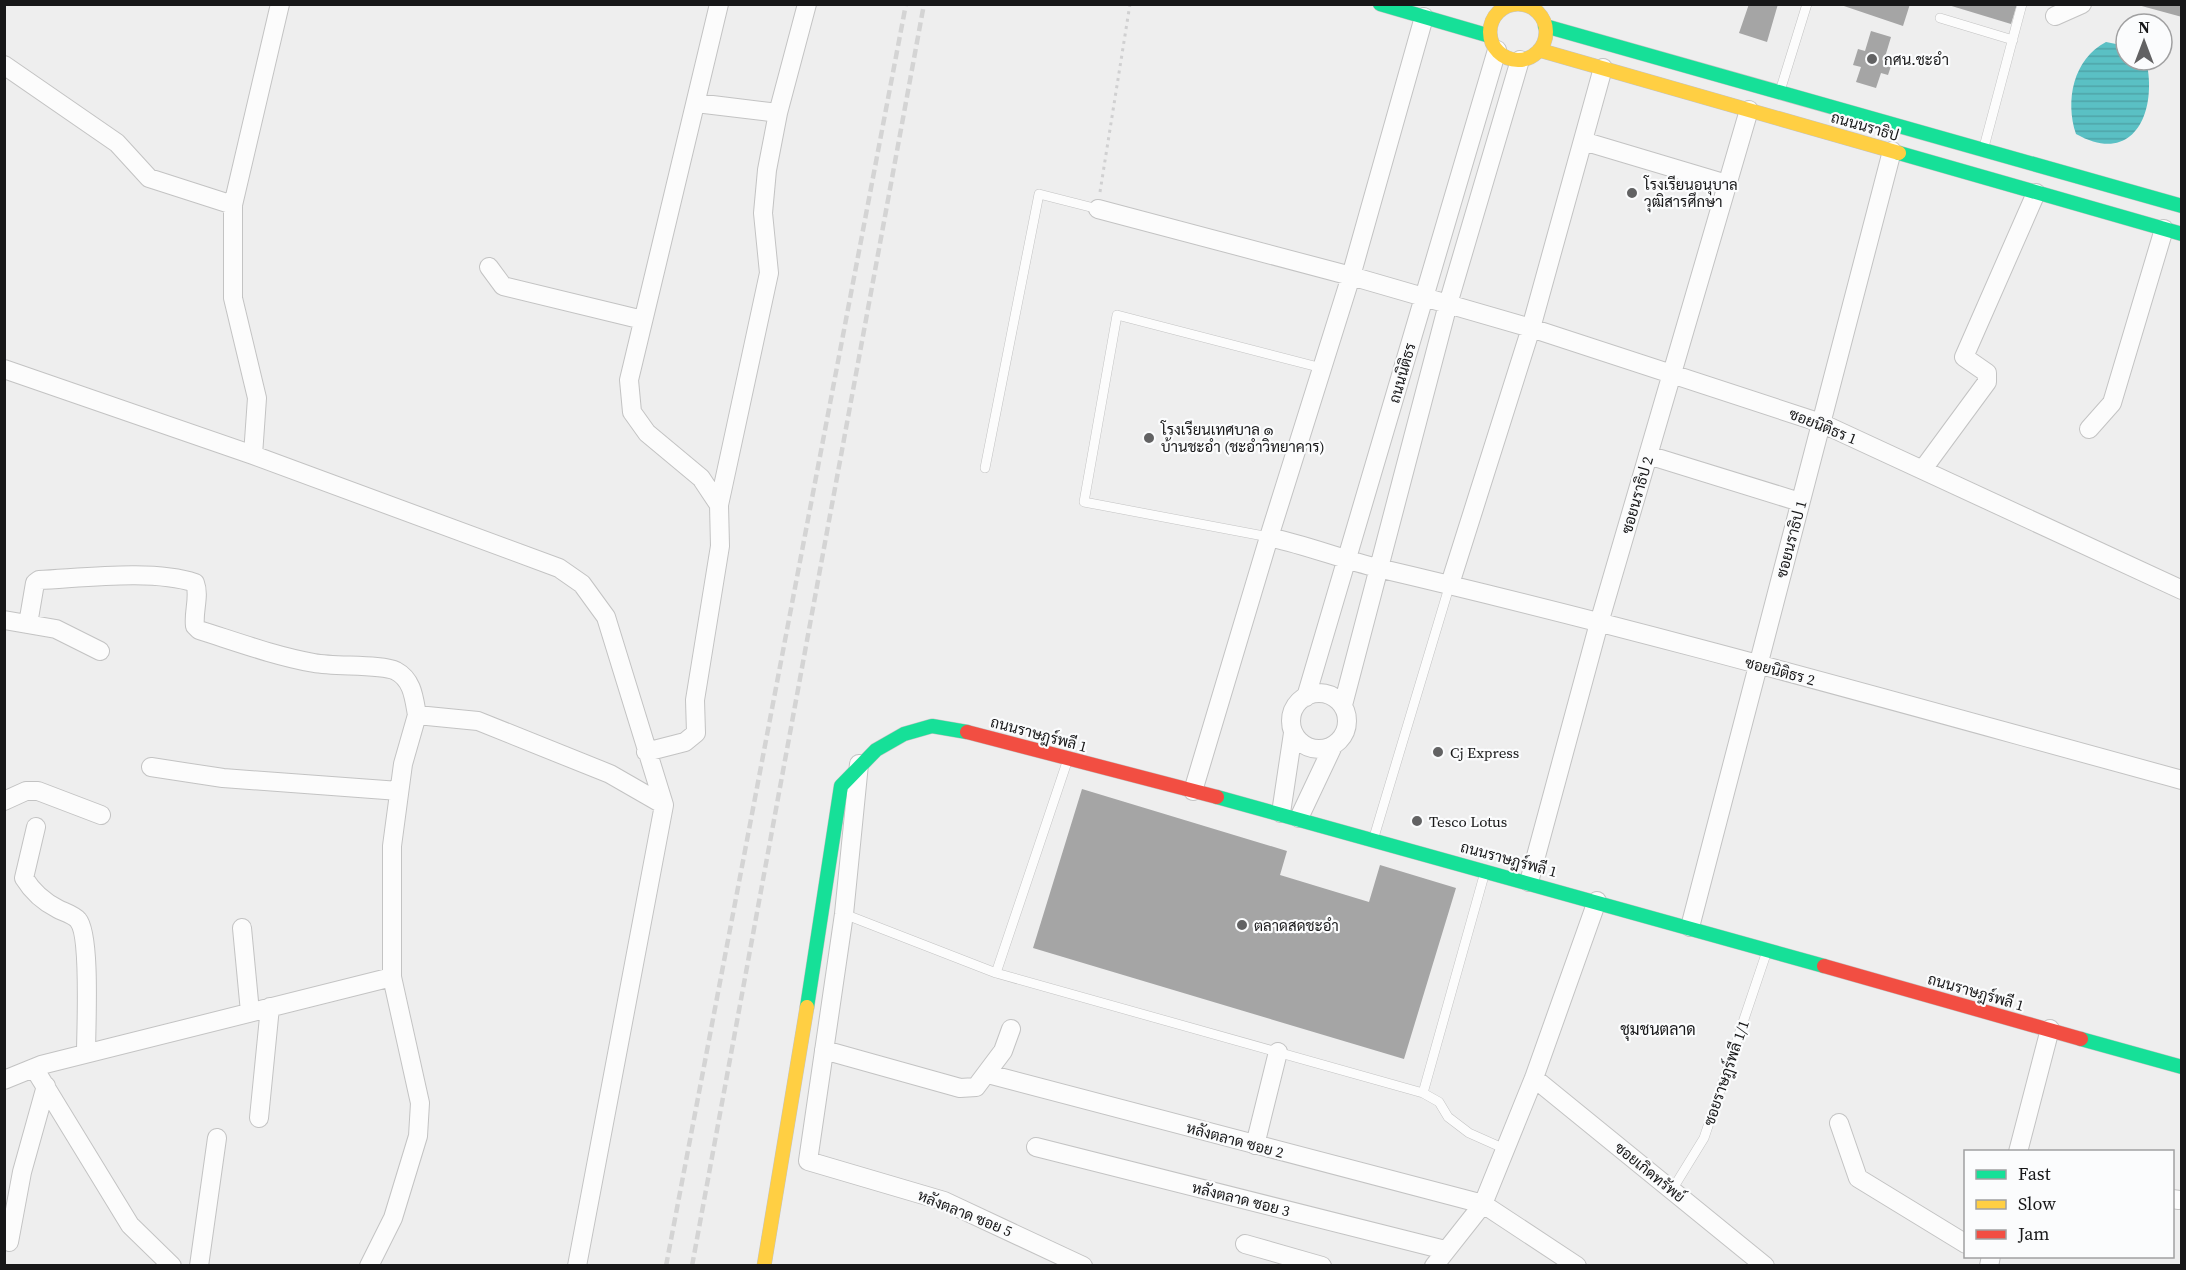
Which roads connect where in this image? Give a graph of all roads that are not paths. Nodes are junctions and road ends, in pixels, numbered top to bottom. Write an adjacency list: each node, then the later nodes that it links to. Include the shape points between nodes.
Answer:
1 (280, 4): 33 (street)
2 (719, 4): 22 (street)
3 (807, 4): 24 (street)
4 (1380, 4): 12 (street)
5 (1480, 4): 10 (street)
6 (1807, 4): 21 (lane)
7 (2022, 4): 15 (lane)
8 (2082, 4): 11 (street)
9 (1526, 5): 10 (street, via 1513,5); 14 (street, via 1538,13)
10 (1501, 11): 16 (street, via 1492,21)
11 (2055, 16)
12 (1424, 17): 16 (street); 38 (street)
13 (1940, 18): 15 (lane)
14 (1545, 26): 17 (street, via 1545,39); 21 (street, ถนนนราธิป)
15 (2013, 40): 28 (lane)
16 (1493, 43): 18 (street, via 1508,58); 39 (street, ถนนนิติธร)
17 (1539, 50): 18 (street); 20 (street, ถนนนราธิป)
18 (1520, 60): 40 (street, ถนนนิติธร)
19 (4, 65): 33 (street, via 117,143 149,178)
20 (1603, 68): 23 (street, ถนนนราธิป); 27 (street)
21 (1780, 93): 25 (street); 26 (street, ถนนนราธิป)
22 (696, 103): 24 (street); 41 (street)
23 (1749, 110): 25 (street, ถนนนราธิป); 31 (street, ซอยนราธิป 2)
24 (778, 114): 53 (street, via 766,170 763,213 770,273)
25 (1773, 117): 29 (street, ถนนนราธิป)
26 (1942, 139): 28 (street, ถนนนราธิป); 30 (street)
27 (1583, 141): 31 (street); 42 (street)
28 (1984, 150): 34 (street, ถนนนราธิป)
29 (1892, 151): 30 (street, ถนนนราธิป); 46 (street, ซอยนราธิป 1)
30 (1935, 164): 32 (street, ถนนนราธิป)
31 (1727, 184): 45 (street, ซอยนราธิป 2)
32 (2036, 193): 36 (street, ถนนนราธิป); 51 (street, via 1964,357 1986,373 1987,382)
33 (233, 205): 48 (street, via 233,298 257,398)
34 (2181, 207)
35 (1098, 209): 38 (street, ซอยนิติธร 1); 50 (lane, via 1039,194)
36 (2173, 232): 47 (street, via 2112,403)
37 (489, 267): 41 (street, via 503,286)
38 (1351, 276): 39 (street, ซอยนิติธร 1); 43 (street)
39 (1424, 297): 40 (street, ซอยนิติธร 1); 55 (street, ถนนนิติธร)
40 (1448, 304): 42 (street, ซอยนิติธร 1); 56 (street, ถนนนิติธร)
41 (643, 320): 53 (street, via 629,380 632,412 647,433 702,478)
42 (1531, 328): 45 (street, ซอยนิติธร 1); 57 (street)
43 (1322, 368): 54 (street); 54 (lane, via 1117,315 1084,502)
44 (4, 369): 48 (street)
45 (1672, 374): 46 (street, ซอยนิติธร 1); 49 (street, ซอยนราธิป 2)
46 (1821, 423): 51 (street, ซอยนิติธร 1); 52 (street, ซอยนราธิป 1)
47 (2089, 429)
48 (254, 455): 69 (street, via 559,568 582,584 606,617)
49 (1648, 455): 52 (street); 60 (street, ซอยนราธิป 2)
50 (985, 468)
51 (1923, 469): 58 (street, ซอยนิติธร 1)
52 (1800, 502): 63 (street, ซอยนราธิป 1)
53 (719, 505): 69 (street, via 720,546 695,700 696,733 685,742)
54 (1269, 537): 55 (street, ซอยนิติธร 2); 75 (street)
55 (1347, 560): 56 (street, ซอยนิติธร 2); 64 (street, ถนนนิติธร)
56 (1377, 568): 57 (street, ซอยนิติธร 2); 65 (street, ถนนนิติธร)
57 (1450, 584): 60 (street, ซอยนิติธร 2); 82 (lane)
58 (2181, 590)
59 (4, 620): 61 (street)
60 (1599, 623): 63 (street, ซอยนิติธร 2); 84 (street, ซอยนราธิป 2)
61 (28, 624): 62 (street, via 56,629); 66 (street, via 32,594 39,580 135,576 183,579 195,583 197,588 193,618 199,630 314,663 396,671 413,690)
62 (100, 651)
63 (1758, 665): 73 (street, ซอยนิติธร 2); 87 (street, ซอยนราธิป 1)
64 (1306, 697): 65 (street, via 1328,694); 67 (street, via 1292,714)
65 (1343, 705): 68 (street, via 1347,723)
66 (417, 715): 74 (street); 77 (street, via 478,721 610,774)
67 (1293, 732): 68 (street, via 1305,746); 78 (street)
68 (1333, 746): 80 (street)
69 (646, 752): 77 (street)
70 (1068, 759): 71 (street, ถนนราษฎร์พลี 1, via 932,726 904,734); 75 (street, ถนนราษฎร์พลี 1); 90 (lane)
71 (859, 764): 86 (street); 123 (street, ถนนราษฎร์พลี 1, via 841,786)
72 (151, 767): 74 (street, via 223,778)
73 (2181, 780)
74 (399, 791): 91 (street, via 392,846)
75 (1193, 791): 78 (street, ถนนราษฎร์พลี 1)
76 (4, 801): 79 (street, via 26,791 38,791)
77 (664, 805): 122 (street)
78 (1281, 813): 80 (street, ถนนราษฎร์พลี 1)
79 (101, 815)
80 (1299, 818): 82 (street, ถนนราษฎร์พลี 1)
81 (36, 827): 98 (street, via 24,878 30,888 77,919 82,927 86,948)
82 (1373, 839): 83 (street, ถนนราษฎร์พลี 1)
83 (1486, 870): 84 (street, ถนนราษฎร์พลี 1); 105 (lane)
84 (1529, 882): 85 (street, ถนนราษฎร์พลี 1)
85 (1597, 901): 87 (street, ถนนราษฎร์พลี 1); 103 (street)
86 (844, 914): 90 (lane); 96 (street)
87 (1690, 927): 89 (street, ถนนราษฎร์พลี 1)
88 (242, 928): 93 (street)
89 (1767, 950): 95 (street, ถนนราษฎร์พลี 1); 113 (lane, ซอยราษฎร์พลี 1/1, via 1704,1138)
90 (996, 973): 97 (lane)
91 (392, 977): 92 (street); 121 (street, via 420,1103 418,1136 393,1218)
92 (270, 1007): 93 (street); 106 (street)
93 (250, 1012): 98 (street)
94 (1011, 1029): 101 (street)
95 (2049, 1029): 99 (street, ถนนราษฎร์พลี 1); 112 (street)
96 (824, 1050): 101 (street, via 960,1088 976,1087); 124 (street, หลังตลาด ซอย 5, via 808,1161 944,1201)
97 (1278, 1052): 105 (lane); 109 (street)
98 (86, 1053): 100 (street)
99 (2181, 1067)
100 (34, 1068): 102 (street); 104 (street)
101 (988, 1074): 109 (street, หลังตลาด ซอย 2)
102 (5, 1078)
103 (1534, 1078): 111 (street); 113 (street, ซอยเกิดทรัพย์)
104 (46, 1086): 115 (street, via 22,1172); 119 (street, via 130,1225)
105 (1423, 1093): 111 (lane, via 1439,1102 1448,1117 1469,1133)
106 (259, 1118)
107 (1839, 1123): 116 (street, via 1858,1178)
108 (217, 1138): 120 (street)
109 (1255, 1145): 114 (street, หลังตลาด ซอย 2)
110 (1036, 1147): 118 (street, หลังตลาด ซอย 3)
111 (1505, 1149): 114 (street)
112 (2019, 1150)
113 (1672, 1190): 128 (street, ซอยเกิดทรัพย์)
114 (1483, 1204): 118 (street); 127 (street, หลังตลาด ซอย 2)
115 (9, 1242)
116 (1964, 1243)
117 (1245, 1244): 125 (street)
118 (1446, 1251): 126 (street)
119 (172, 1266)
120 (199, 1266)
121 (369, 1266)
122 (577, 1266)
123 (764, 1266)
124 (1083, 1266)
125 (1322, 1266)
126 (1434, 1266)
127 (1577, 1266)
128 (1765, 1266)

